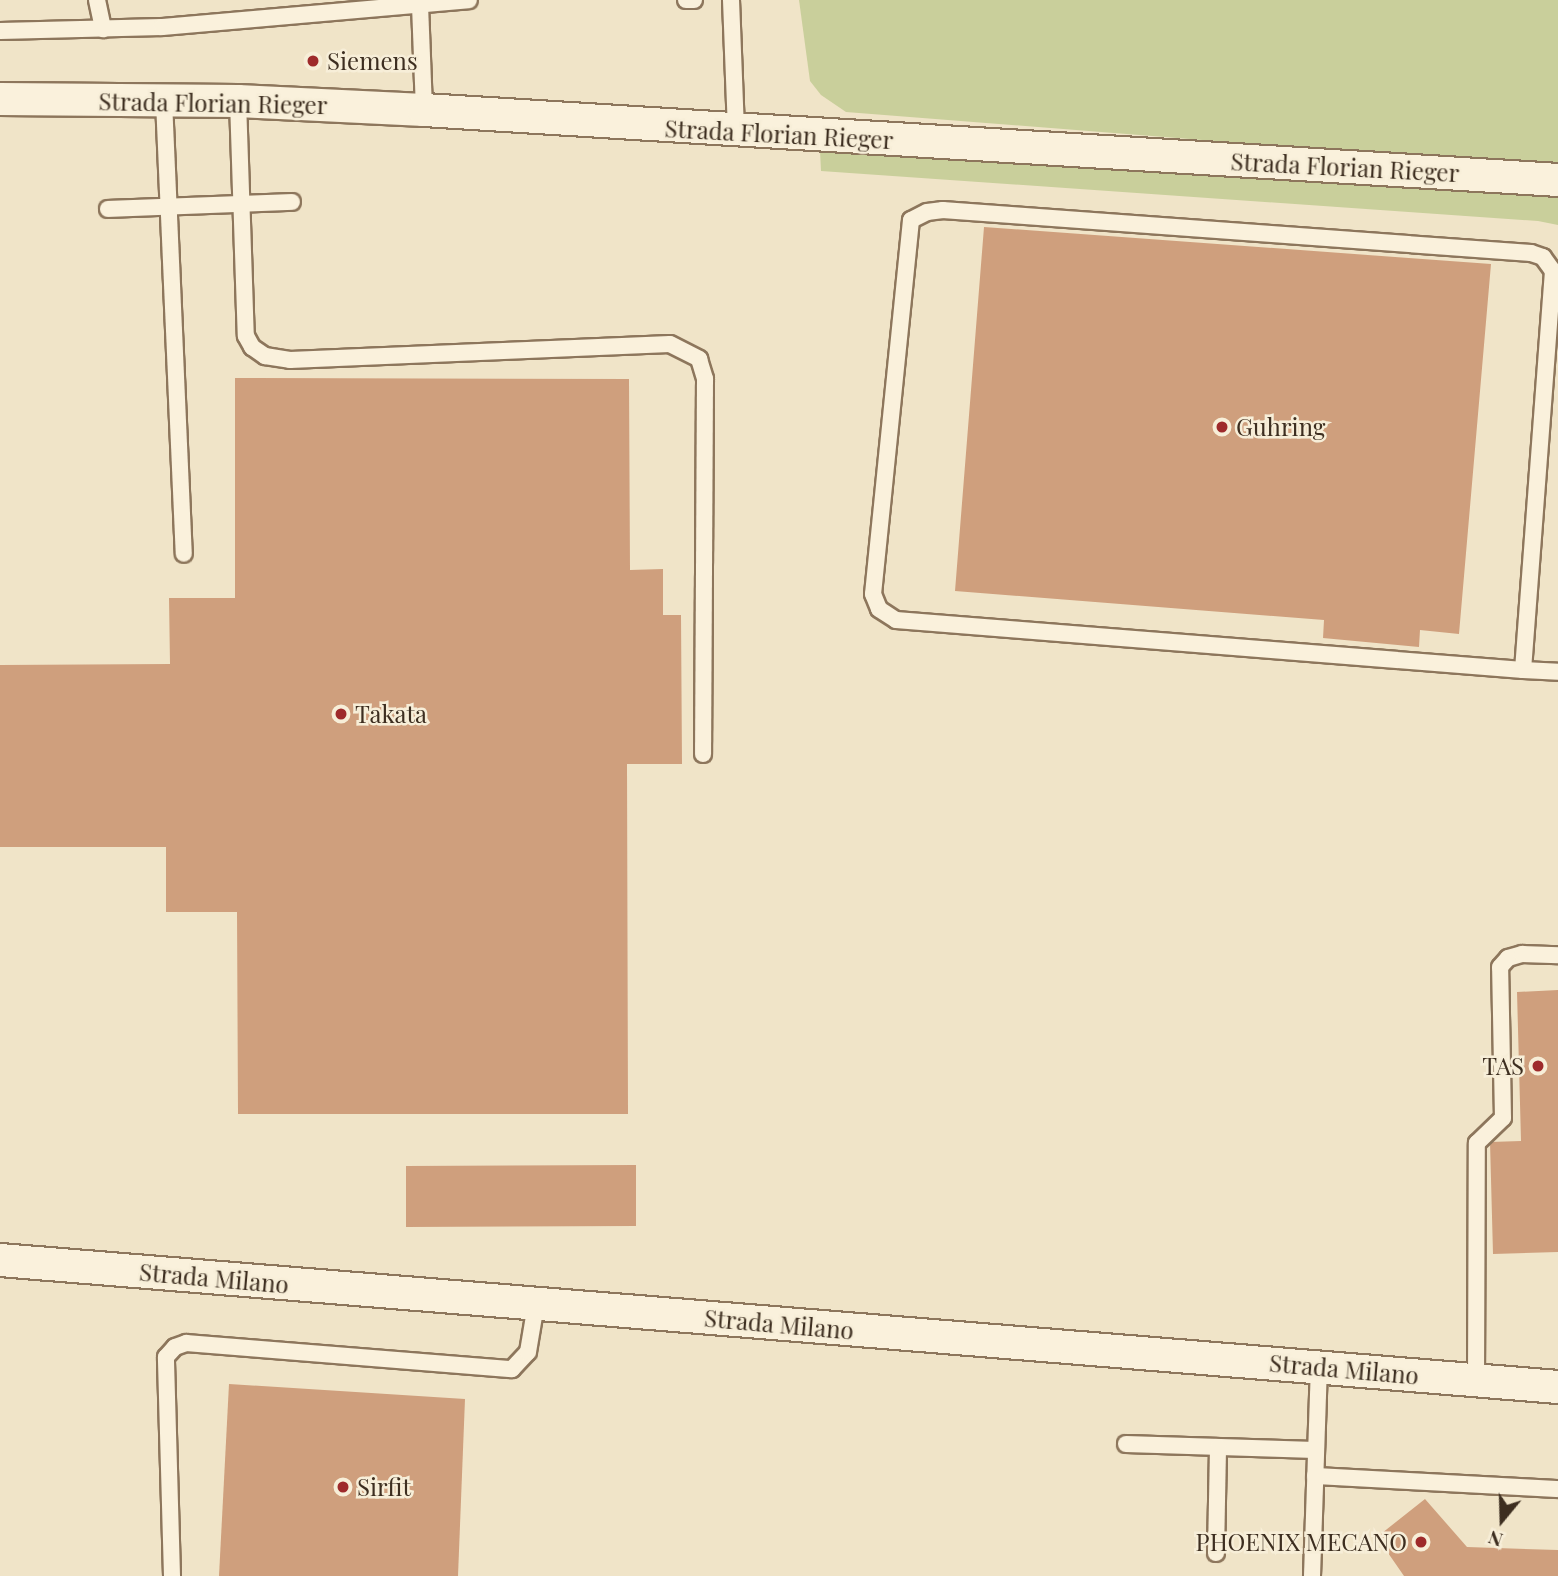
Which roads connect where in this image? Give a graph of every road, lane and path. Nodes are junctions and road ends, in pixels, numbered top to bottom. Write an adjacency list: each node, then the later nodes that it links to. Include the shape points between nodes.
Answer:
1 (97, 0): 7 (lane)
2 (469, 0): 6 (lane)
3 (686, 0): 4 (lane)
4 (694, 0)
5 (731, 0): 13 (lane)
6 (420, 5): 7 (lane); 12 (lane)
7 (103, 29): 8 (lane)
8 (0, 30)
9 (0, 99): 10 (street, Strada Florian Rieger)
10 (164, 101): 11 (street, Strada Florian Rieger); 17 (lane)
11 (238, 101): 12 (street, Strada Florian Rieger); 15 (lane)
12 (424, 110): 13 (street, Strada Florian Rieger)
13 (736, 131): 14 (street, Strada Florian Rieger)
14 (1558, 180)
15 (241, 202): 16 (lane); 17 (lane); 22 (lane, via 246,337 265,356 290,360 670,344 699,359 705,379)
16 (292, 202)
17 (171, 206): 18 (lane); 19 (lane)
18 (108, 209)
19 (184, 554)
20 (1523, 670): 20 (lane, via 896,620 880,610 873,594 911,220 943,210 1543,257 1553,271); 21 (lane)
21 (1558, 672)
22 (703, 754)
23 (1558, 955): 27 (lane, via 1522,954 1508,958 1500,967 1503,1118 1477,1143)
24 (0, 1260): 25 (street, Strada Milano)
25 (536, 1304): 26 (street, Strada Milano); 35 (lane, via 528,1352 512,1368 186,1343 175,1347 166,1357)
26 (1320, 1368): 27 (street, Strada Milano); 31 (lane)
27 (1476, 1380): 28 (street, Strada Milano)
28 (1558, 1387)
29 (1126, 1444): 30 (lane)
30 (1218, 1447): 31 (lane); 34 (lane)
31 (1315, 1450): 32 (lane)
32 (1315, 1476): 33 (lane); 36 (lane)
33 (1558, 1489)
34 (1216, 1553)
35 (172, 1576)
36 (1312, 1576)

